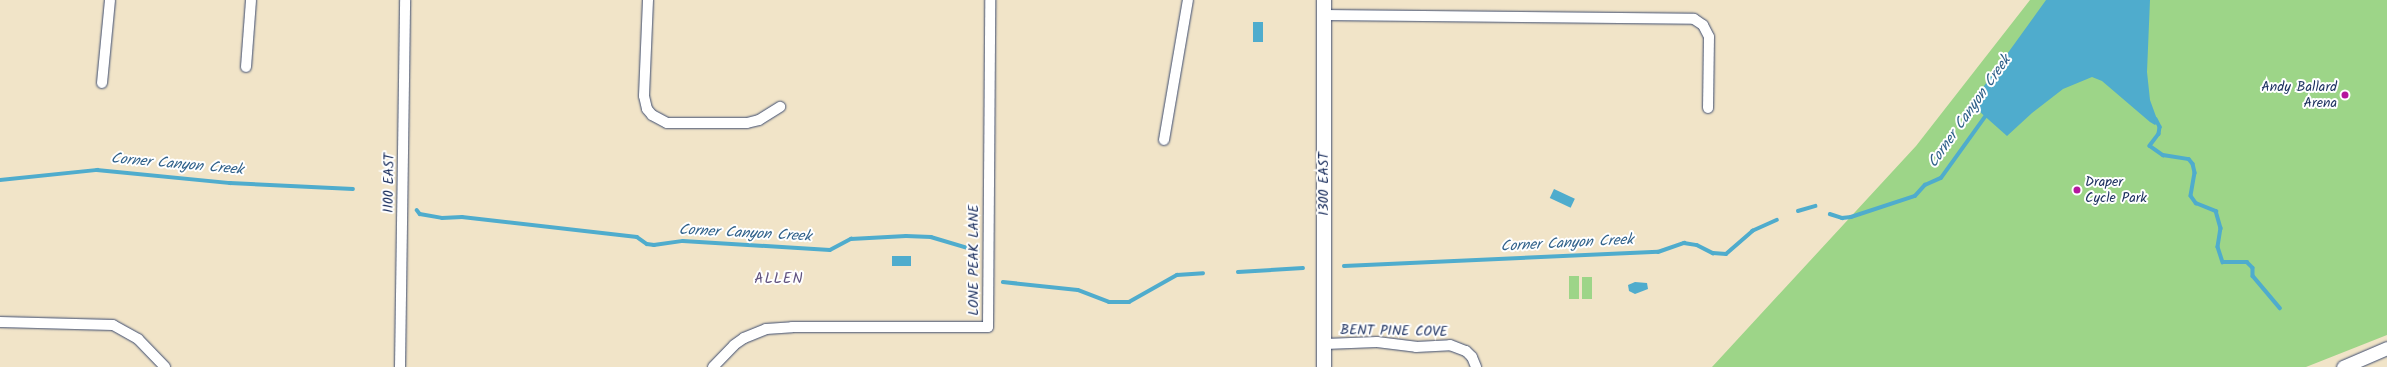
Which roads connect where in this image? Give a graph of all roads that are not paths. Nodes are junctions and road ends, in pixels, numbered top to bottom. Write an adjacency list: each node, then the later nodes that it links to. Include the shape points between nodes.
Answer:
1 (110, 0): 10 (street)
2 (251, 0): 9 (street)
3 (405, 0): 18 (street, 1100 EAST)
4 (648, 0): 11 (street, via 644,96 652,115 667,123 747,123 765,117)
5 (990, 0): 19 (street, LONE PEAK LANE, via 988,326 792,326 766,329 734,345)
6 (1188, 0): 13 (street)
7 (1324, 0): 8 (main road, 1300 EAST)
8 (1324, 15): 12 (street, via 1699,20 1709,37); 15 (main road, 1300 EAST)
9 (246, 67)
10 (102, 83)
11 (780, 107)
12 (1708, 108)
13 (1164, 140)
14 (0, 322): 17 (street, via 113,325 138,339)
15 (1325, 344): 20 (main road, 1300 EAST); 21 (street, BENT PINE COVE, via 1377,342 1416,347 1450,344 1466,351)
16 (2387, 348): 22 (street)
17 (165, 367)
18 (400, 367)
19 (713, 367)
20 (1324, 367)
21 (1476, 367)
22 (2343, 367)

